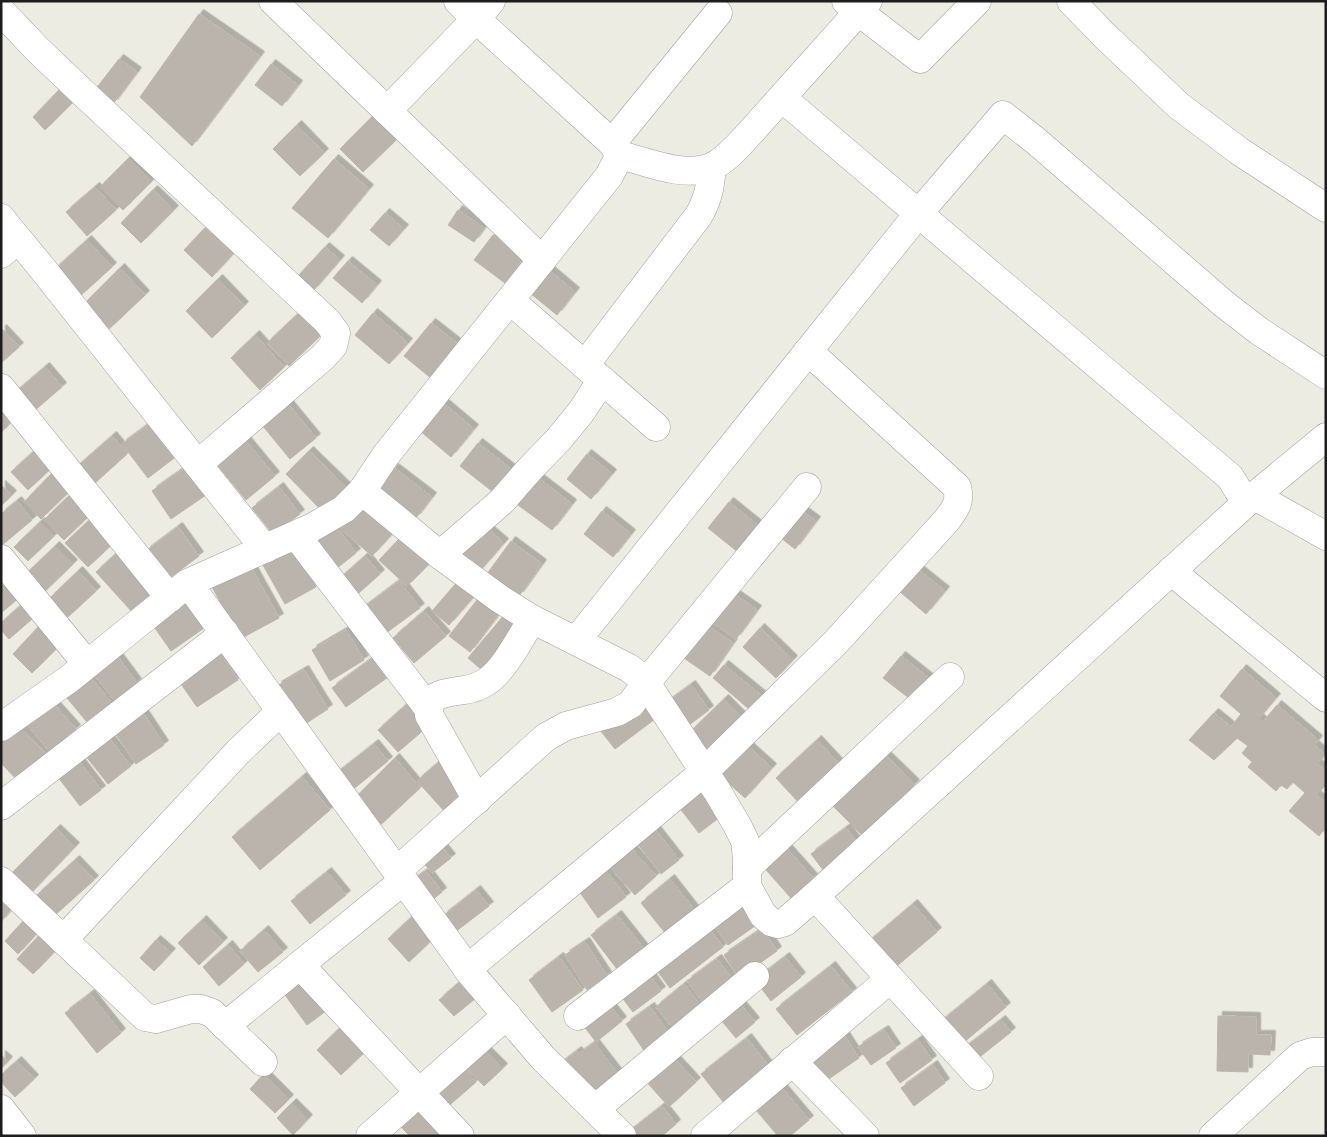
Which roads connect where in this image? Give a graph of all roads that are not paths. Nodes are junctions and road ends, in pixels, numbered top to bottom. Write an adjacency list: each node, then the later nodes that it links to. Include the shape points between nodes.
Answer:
1 (273, 1): 9 (street)
2 (977, 1): 4 (street, via 920,59)
3 (1077, 4): 12 (street, via 1104,36 1179,106 1239,151)
4 (858, 5): 8 (street)
5 (475, 7): 9 (street); 10 (street)
6 (1, 11): 24 (street, via 336,333 333,346 323,357)
7 (718, 13): 10 (street)
8 (782, 98): 11 (street, via 737,147); 13 (street)
9 (387, 111): 16 (street)
10 (616, 149): 11 (street, via 678,170 694,172); 16 (street, via 608,176)
11 (712, 167): 19 (street, via 711,184 698,215)
12 (1326, 208)
13 (918, 214): 18 (street); 20 (street, via 1003,115 1224,304); 27 (street, via 1056,328 1230,477)
14 (1, 218): 15 (street)
15 (10, 246): 24 (street, via 42,268)
16 (542, 260): 17 (street)
17 (510, 301): 19 (street); 26 (street, via 386,455)
18 (808, 351): 37 (street); 45 (street, via 957,487 960,496 946,521 842,636)
19 (594, 373): 22 (street); 31 (street, via 581,412 558,440 502,500)
20 (1326, 375)
21 (1, 388): 34 (street)
22 (656, 427)
23 (1326, 437): 27 (street)
24 (198, 464): 30 (street)
25 (808, 487): 40 (street)
26 (362, 491): 28 (street, via 344,509); 31 (street)
27 (1251, 499): 29 (street); 33 (street)
28 (296, 535): 30 (street); 42 (street)
29 (1326, 536)
30 (265, 549): 34 (street)
31 (440, 555): 35 (street)
32 (1, 558): 38 (street)
33 (1172, 572): 41 (street); 53 (street)
34 (179, 590): 36 (street); 38 (street)
35 (532, 619): 37 (street); 42 (street, via 503,665 488,681 476,688 443,693 432,699)
36 (225, 633): 43 (street); 49 (street)
37 (576, 640): 40 (street, via 629,668)
38 (87, 664): 44 (street)
39 (950, 678): 51 (street)
40 (646, 683): 45 (street); 48 (street, via 631,704 617,712 566,726 546,737)
41 (1326, 698)
42 (428, 708): 48 (street, via 428,715)
43 (281, 711): 50 (street); 54 (street, via 238,752)
44 (1, 726)
45 (704, 772): 51 (street, via 745,841); 56 (street)
46 (1, 790): 47 (street)
47 (1, 798)
48 (477, 800): 50 (street)
49 (1, 806)
50 (400, 876): 55 (street); 56 (street)
51 (747, 877): 53 (street, via 763,915 778,924 785,922); 60 (street)
52 (1, 881): 54 (street)
53 (815, 896): 58 (street)
54 (63, 940): 61 (street, via 145,1017 156,1019 202,1009)
55 (300, 965): 61 (street); 66 (street)
56 (467, 969): 59 (street)
57 (755, 976): 68 (street)
58 (890, 979): 64 (street); 65 (street)
59 (507, 1015): 66 (street); 68 (street, via 543,1058)
60 (578, 1016)
61 (225, 1026): 63 (street)
62 (1326, 1052): 75 (street, via 1300,1056)
63 (263, 1062)
64 (792, 1062): 73 (street); 74 (street)
65 (979, 1076)
66 (418, 1092): 69 (street); 71 (street)
67 (1, 1109): 70 (street)
68 (595, 1109): 72 (street)
69 (383, 1132)
70 (22, 1136)
71 (460, 1136)
72 (622, 1136)
73 (705, 1136)
74 (864, 1136)
75 (1214, 1136)

